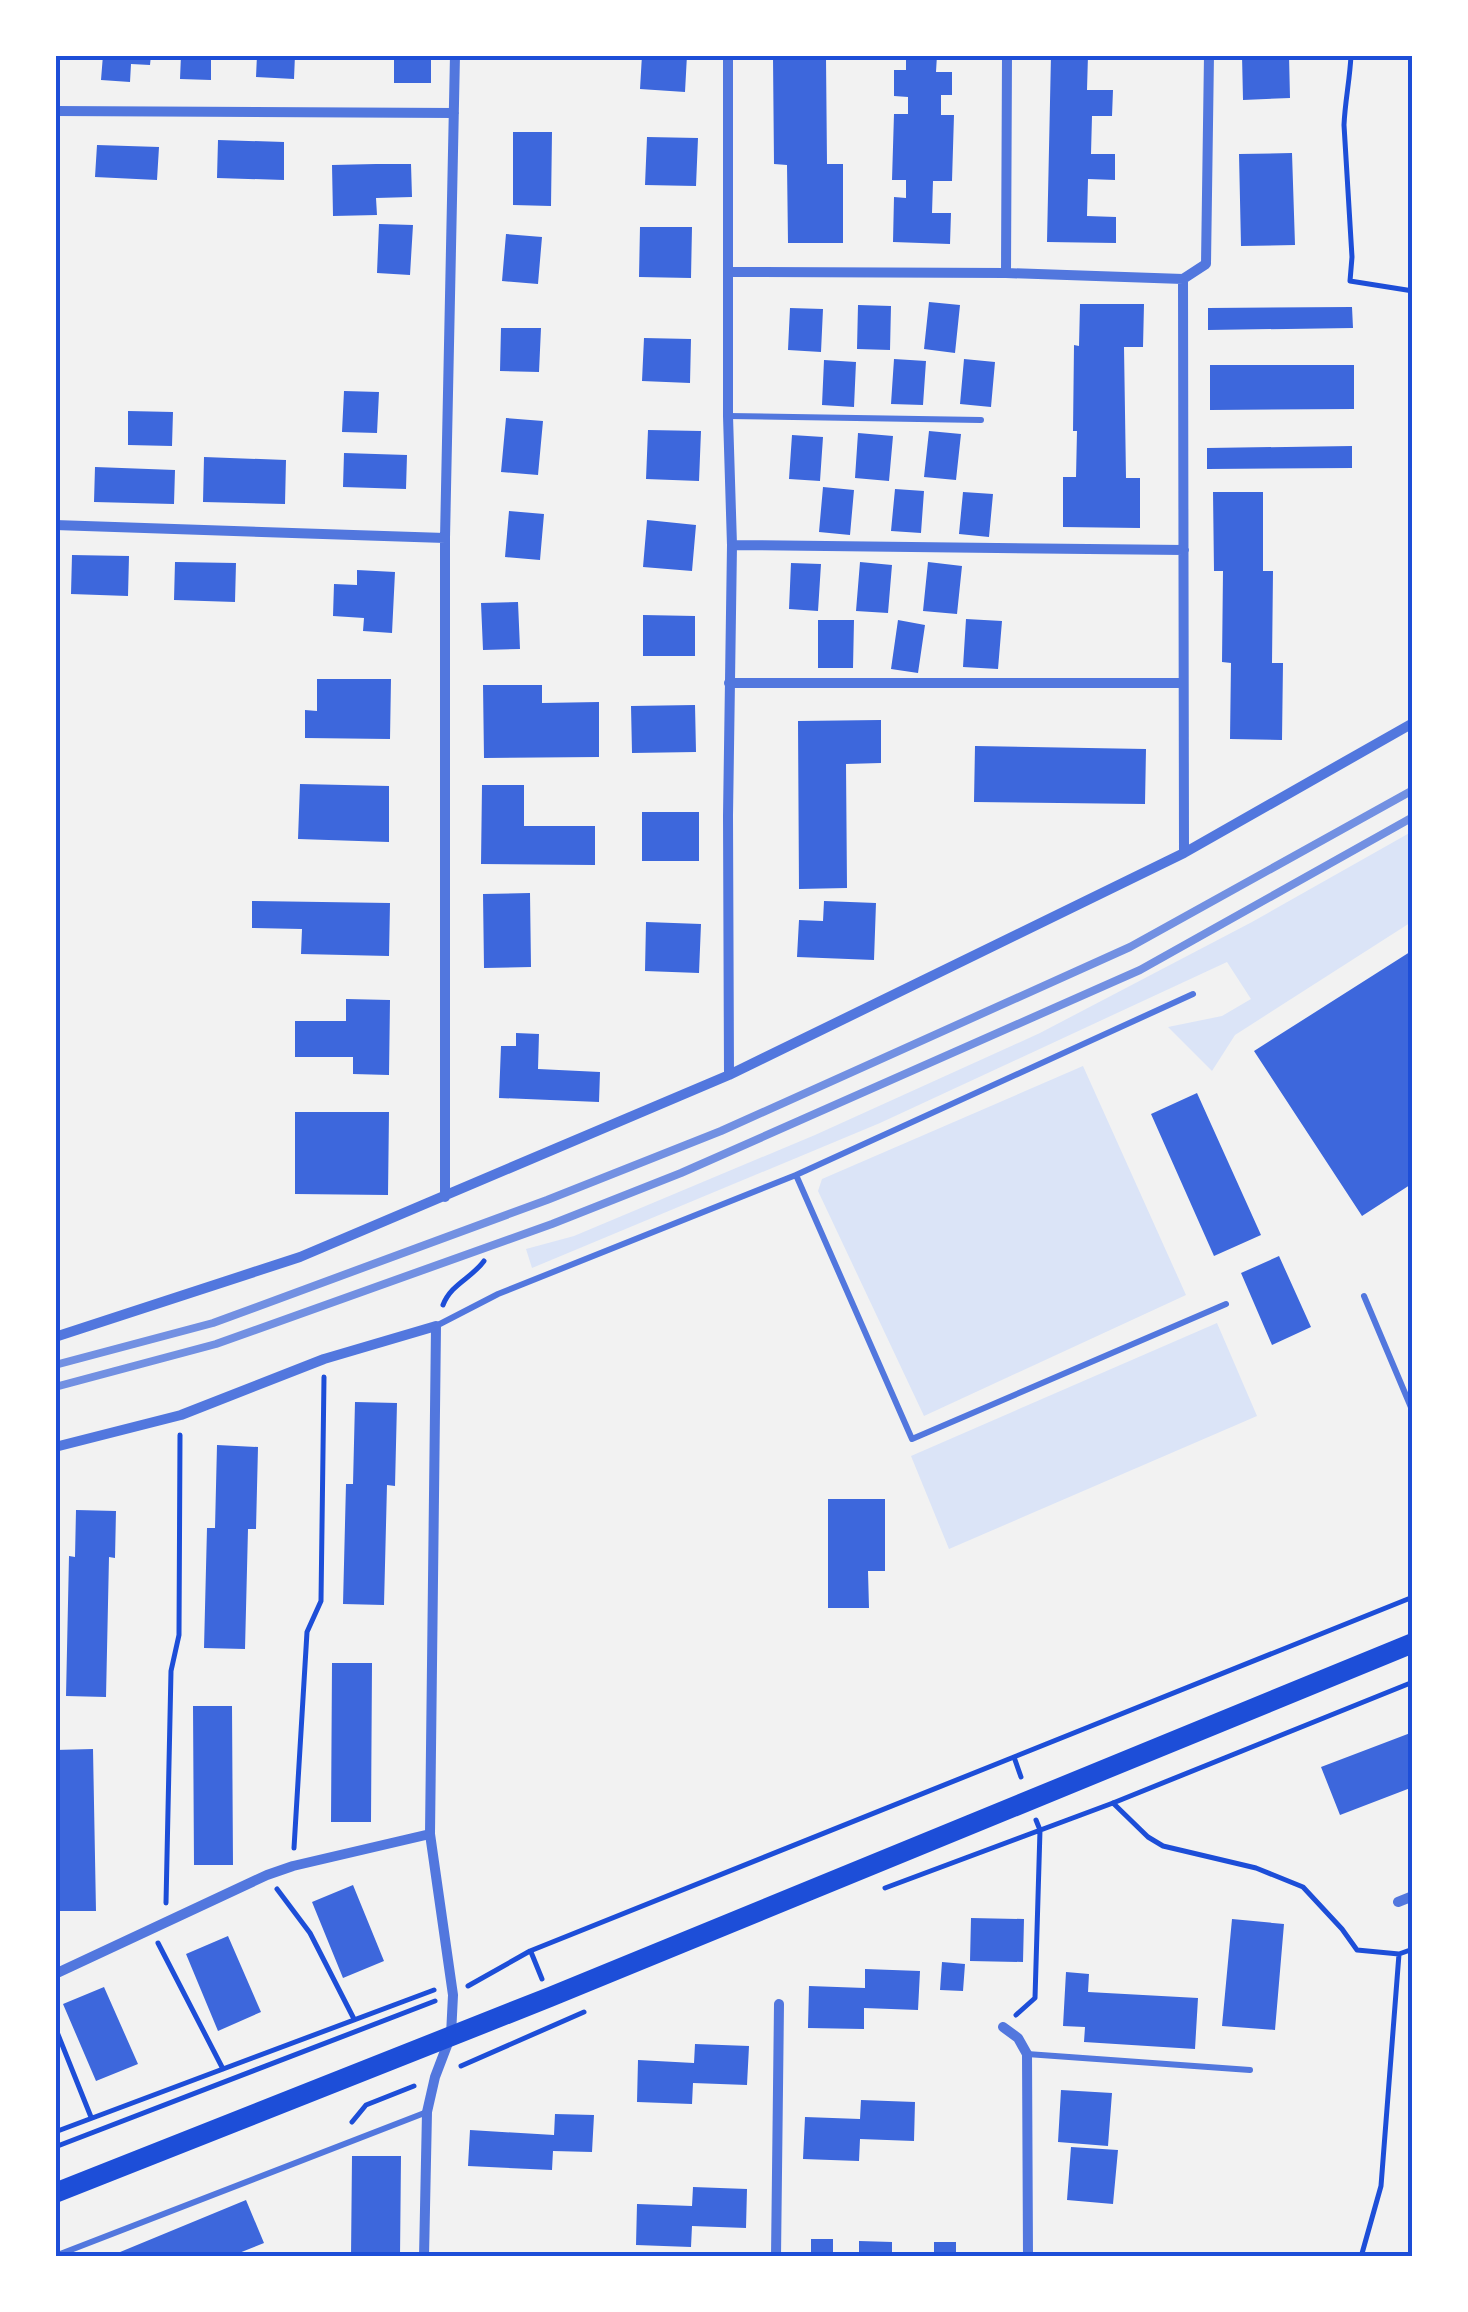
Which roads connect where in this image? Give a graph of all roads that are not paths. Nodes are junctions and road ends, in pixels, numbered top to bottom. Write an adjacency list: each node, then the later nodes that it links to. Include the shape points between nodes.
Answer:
1 (455, 55): 6 (street)
2 (728, 55): 7 (street)
3 (1006, 55): 8 (street)
4 (1209, 55): 9 (street, via 1206,264)
5 (55, 111): 6 (street)
6 (454, 113): 13 (street)
7 (730, 272): 8 (street); 10 (street)
8 (1006, 273): 9 (street)
9 (1182, 279): 15 (street)
10 (728, 416): 11 (lane); 14 (street)
11 (981, 420)
12 (55, 525): 13 (street)
13 (445, 538): 23 (street)
14 (732, 545): 15 (street); 16 (street)
15 (1184, 550): 17 (street)
16 (729, 683): 17 (street); 21 (street)
17 (1183, 683): 19 (street)
18 (1413, 722): 19 (street)
19 (1184, 853): 21 (street)
20 (1194, 994): 22 (lane)
21 (729, 1076): 23 (street)
22 (796, 1175): 25 (lane, via 912,1439); 26 (lane, via 498,1294)
23 (444, 1198): 27 (street, via 300,1257)
24 (1364, 1296): 28 (lane)
25 (1226, 1304)
26 (436, 1326): 29 (street, via 324,1359 180,1415); 31 (street)
27 (55, 1337)
28 (1413, 1412)
29 (55, 1447)
30 (1413, 1643): 37 (main road)
31 (430, 1834): 34 (street, via 267,1875); 37 (street, via 452,1989)
32 (1413, 1896): 33 (street)
33 (1398, 1902)
34 (55, 1974)
35 (779, 2004): 44 (street)
36 (1003, 2027): 38 (street)
37 (451, 2035): 40 (street); 41 (main road)
38 (1027, 2054): 39 (lane); 45 (street)
39 (1250, 2070)
40 (427, 2112): 42 (lane); 43 (street)
41 (55, 2193)
42 (55, 2256)
43 (424, 2257)
44 (776, 2257)
45 (1028, 2257)

